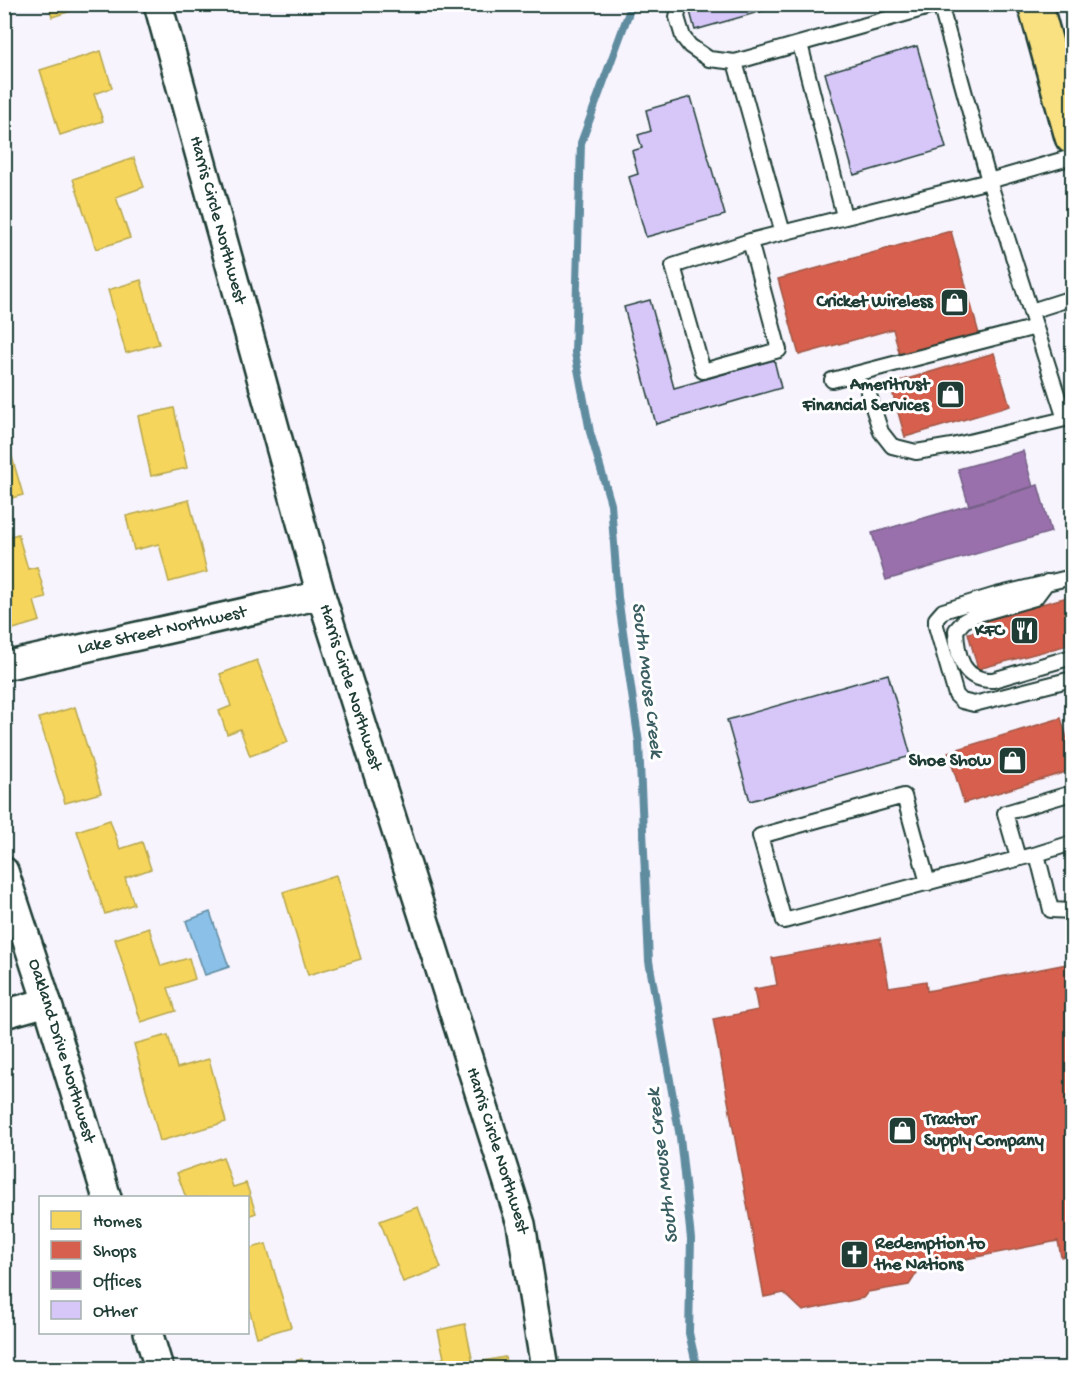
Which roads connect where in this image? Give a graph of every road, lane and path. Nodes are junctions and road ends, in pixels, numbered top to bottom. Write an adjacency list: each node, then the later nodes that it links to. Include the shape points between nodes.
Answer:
1 (159, 4): 21 (street, Harris Circle Northwest)
2 (680, 4): 6 (lane, via 677,16 683,37 690,45 709,59)
3 (940, 4): 5 (lane); 9 (lane)
4 (1035, 4): 7 (main road)
5 (800, 44): 6 (lane); 10 (lane)
6 (735, 62): 11 (lane)
7 (1072, 137)
8 (1072, 157): 9 (lane)
9 (989, 181): 10 (lane); 14 (lane)
10 (844, 216): 11 (lane)
11 (783, 233): 12 (lane)
12 (750, 242): 12 (lane, via 674,266 703,371 779,350)
13 (1072, 298): 14 (lane)
14 (1031, 311): 15 (lane)
15 (1036, 327): 16 (lane); 18 (lane)
16 (832, 380)
17 (868, 392): 18 (lane, via 881,432 892,446 916,452)
18 (1069, 418)
19 (1072, 577): 20 (lane)
20 (1047, 582): 22 (lane, via 1035,598 964,621 956,630 963,665 971,677 993,680); 24 (lane, via 943,611 936,626 956,695 962,701 974,704)
21 (321, 595): 23 (street, Lake Street Northwest); 37 (street, Harris Circle Northwest, via 521,1224)
22 (1072, 657)
23 (4, 666)
24 (1072, 679)
25 (1072, 793): 28 (lane, via 1005,813)
26 (1072, 843): 27 (lane)
27 (1037, 854): 28 (lane); 31 (lane, via 1051,910)
28 (1018, 858): 30 (lane)
29 (4, 871): 32 (street, Oakland Drive Northwest)
30 (928, 883): 30 (lane, via 784,921 760,836 904,796)
31 (1072, 911)
32 (47, 1002): 33 (street); 34 (street, Oakland Drive Northwest)
33 (4, 1014)
34 (107, 1196)
35 (149, 1334): 36 (street)
36 (159, 1368)
37 (545, 1368)

